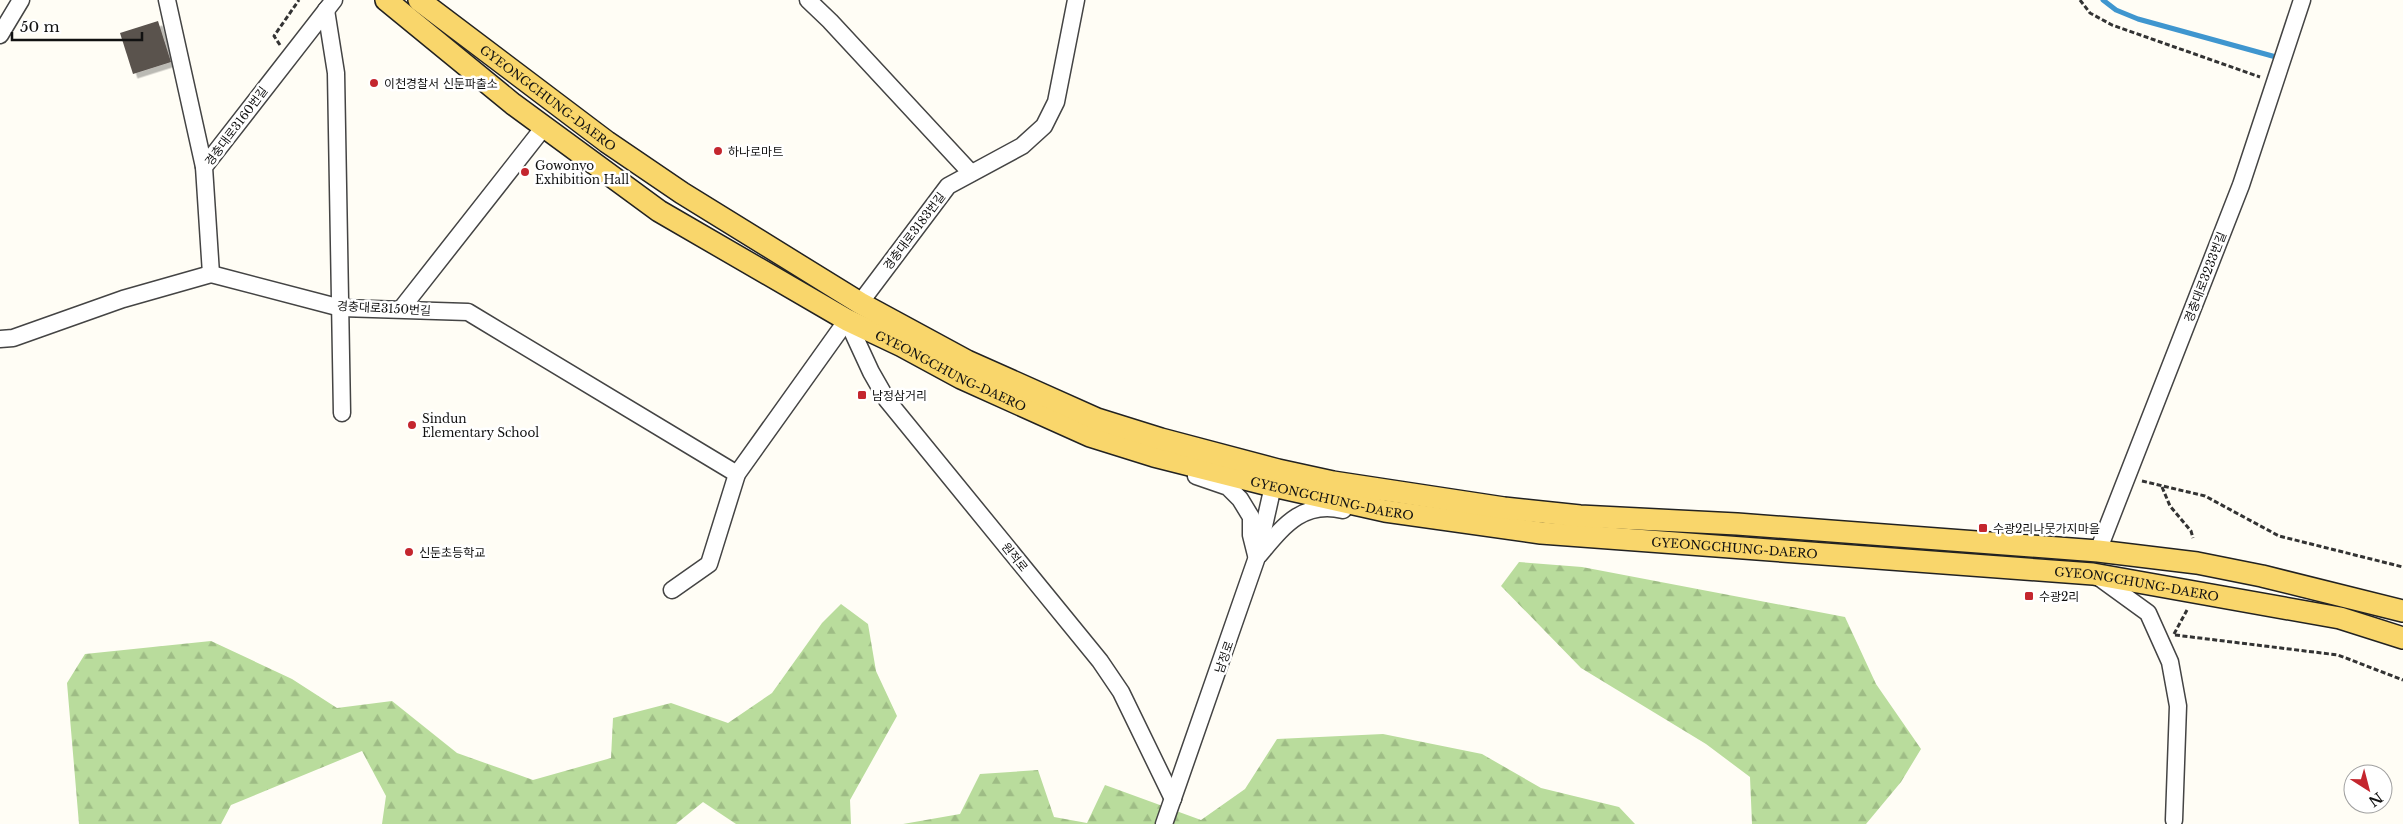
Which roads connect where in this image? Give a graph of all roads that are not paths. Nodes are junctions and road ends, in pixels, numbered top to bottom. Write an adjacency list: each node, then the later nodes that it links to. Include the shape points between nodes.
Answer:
1 (21, 0): 9 (street)
2 (167, 0): 11 (street)
3 (386, 0): 10 (main road, GYEONGCHUNG-DAERO)
4 (419, 0): 14 (main road, GYEONGCHUNG-DAERO, via 606,142)
5 (808, 0): 12 (street)
6 (1076, 0): 12 (street, 경충대로3183번길, via 1056,102 1044,126 1022,146)
7 (2302, 0): 24 (street, 경충대로3233번길, via 2241,184)
8 (330, 5): 11 (street, 경충대로3160번길); 15 (street, via 336,73)
9 (0, 35)
10 (544, 127): 16 (street); 17 (main road, GYEONGCHUNG-DAERO, via 659,211)
11 (204, 167): 13 (street, 경충대로3160번길)
12 (971, 173): 14 (street, 경충대로3183번길, via 948,186)
13 (211, 274): 15 (street, 경충대로3150번길); 18 (street, via 123,299 13,338)
14 (860, 303): 17 (main road); 22 (main road, GYEONGCHUNG-DAERO, via 967,361 1097,418)
15 (341, 308): 16 (street, 경충대로3150번길); 19 (street)
16 (401, 309): 21 (street, 경충대로3150번길, via 468,312)
17 (848, 320): 20 (main road, GYEONGCHUNG-DAERO, via 961,378 1090,436); 21 (street); 30 (street, 원적로, via 887,400 1111,677 1141,729)
18 (0, 339)
19 (342, 413)
20 (1165, 459): 22 (main road, GYEONGCHUNG-DAERO); 25 (street, via 1171,468 1228,487 1240,499 1251,517 1251,535)
21 (737, 474): 27 (street, via 709,564)
22 (1276, 478): 23 (main road, GYEONGCHUNG-DAERO); 24 (main road, GYEONGCHUNG-DAERO, via 1333,482 1580,516); 25 (street, 남정로)
23 (1385, 510): 25 (street, via 1370,517 1337,508 1302,512 1278,532); 26 (main road, GYEONGCHUNG-DAERO, via 1550,534)
24 (2098, 551): 26 (main road); 28 (main road, GYEONGCHUNG-DAERO, via 2206,564)
25 (1257, 557): 30 (street, 남정로)
26 (2093, 574): 29 (main road, GYEONGCHUNG-DAERO, via 2340,618); 31 (street, via 2148,613 2167,636 2178,706)
27 (672, 590)
28 (2403, 611)
29 (2403, 638)
30 (1173, 799): 32 (street, 남정로)
31 (2174, 820)
32 (1164, 824)

